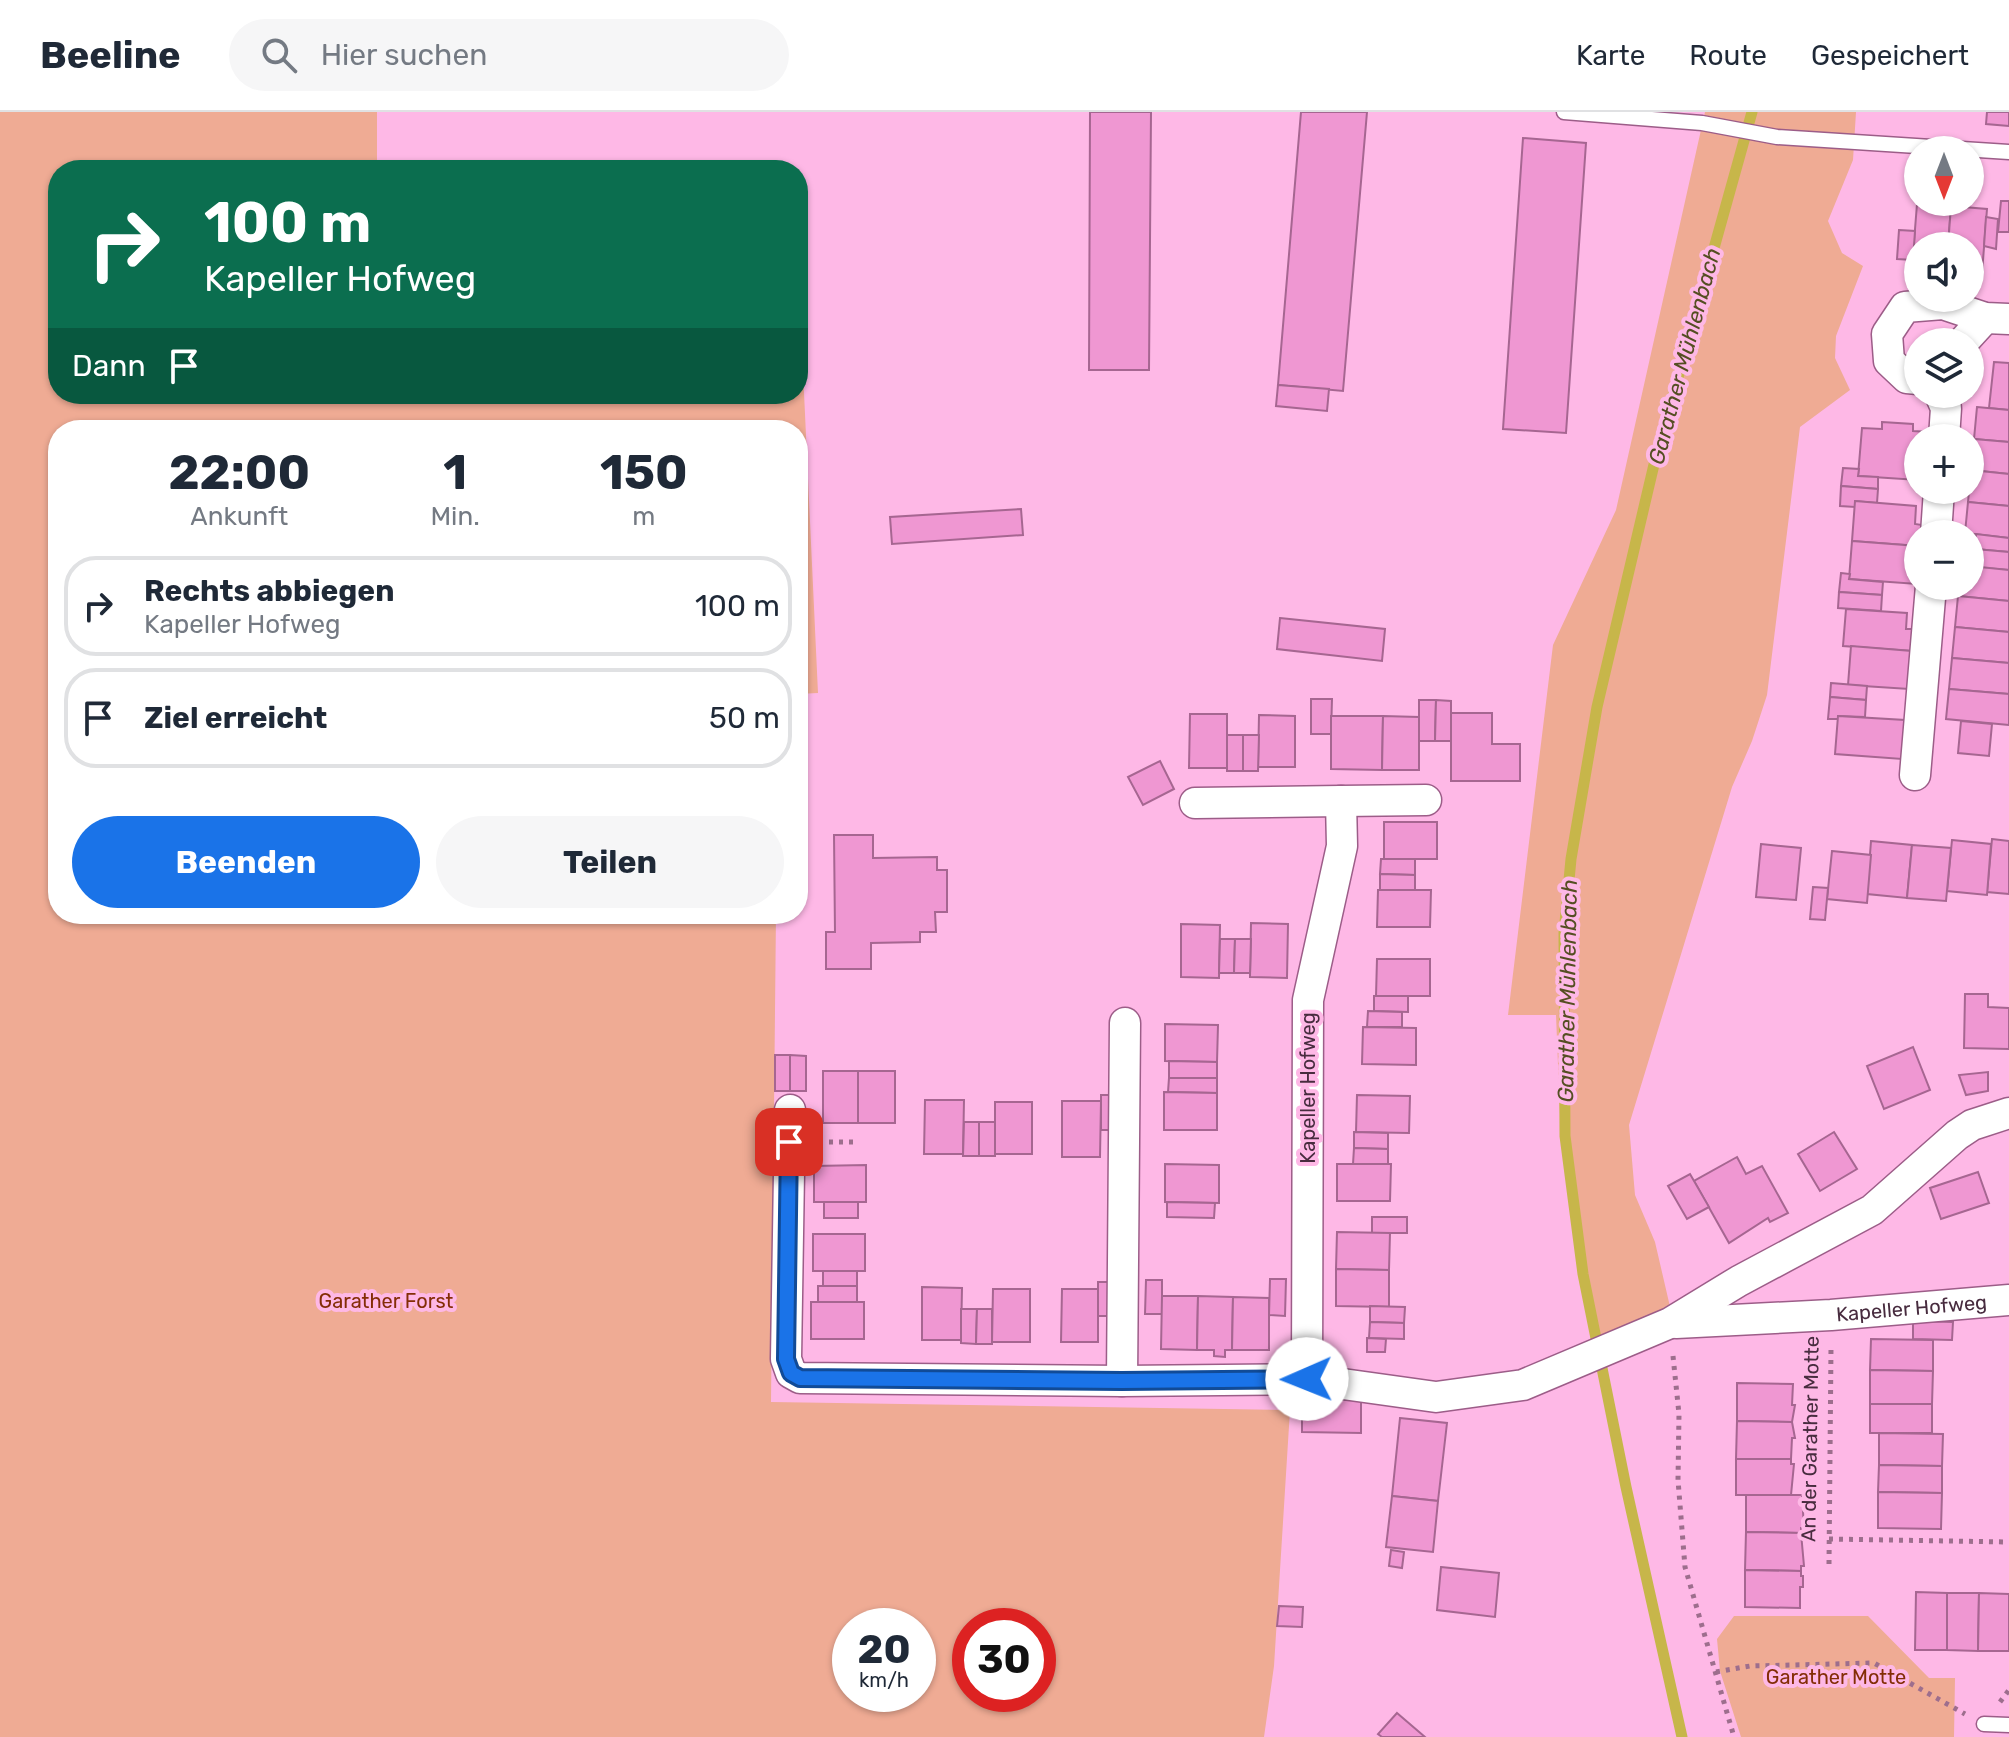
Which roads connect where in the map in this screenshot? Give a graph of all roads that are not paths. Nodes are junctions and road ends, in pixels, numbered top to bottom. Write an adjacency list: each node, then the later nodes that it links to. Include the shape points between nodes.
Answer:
1 (1564, 112): 2 (lane, via 1702,123 1777,137)
2 (2009, 152)
3 (1997, 319): 4 (street, via 1943,304 1905,307 1887,334 1889,361)
4 (1904, 375)
5 (1930, 600): 6 (street)
6 (1915, 775)
7 (1426, 800): 8 (street)
8 (1341, 801): 9 (street); 15 (street, Kapeller Hofweg, via 1342,846 1308,1000)
9 (1195, 803)
10 (1125, 1023): 16 (street)
11 (790, 1110): 16 (street, Kapeller Hofweg, via 786,1359 791,1373 800,1378)
12 (2009, 1113): 14 (street, Kapeller Hofweg, via 1964,1130 1872,1210)
13 (2009, 1300): 14 (street, Kapeller Hofweg)
14 (1670, 1323): 15 (street, Kapeller Hofweg, via 1523,1385 1436,1397)
15 (1307, 1379): 16 (street, Kapeller Hofweg)
16 (1122, 1381)
17 (1984, 1724): 18 (lane)
18 (2009, 1725)

